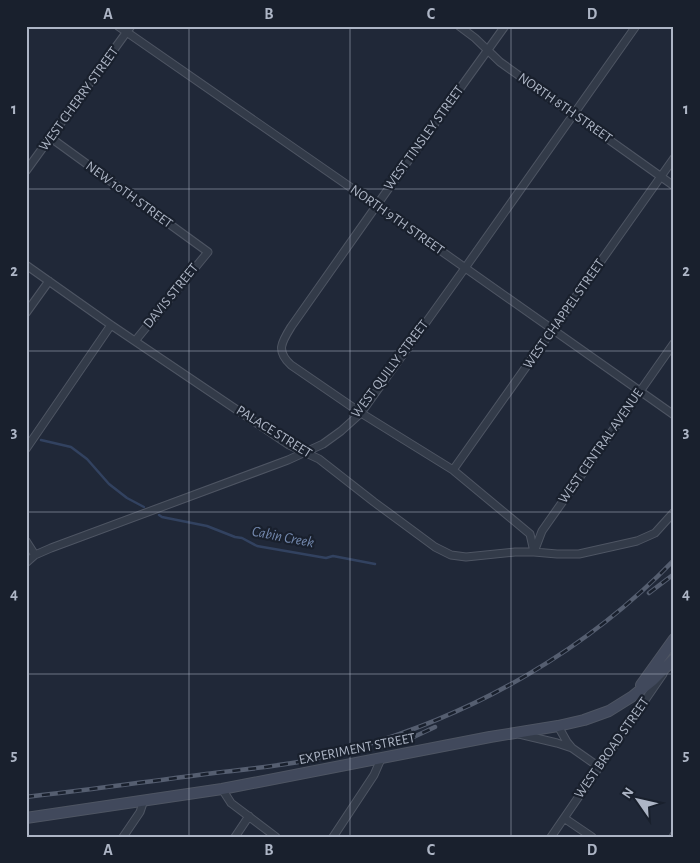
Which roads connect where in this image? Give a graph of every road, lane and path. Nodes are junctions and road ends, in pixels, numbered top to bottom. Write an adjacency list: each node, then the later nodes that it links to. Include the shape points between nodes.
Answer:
1 (118, 26): 5 (street, NORTH 9TH STREET)
2 (459, 26): 6 (street, NORTH 8TH STREET)
3 (505, 26): 6 (street, WEST TINSLEY STREET)
4 (636, 26): 7 (street, WEST QUILLY STREET)
5 (129, 29): 8 (street, WEST CHERRY STREET); 13 (street, NORTH 9TH STREET)
6 (488, 51): 7 (street, NORTH 8TH STREET); 13 (street, WEST TINSLEY STREET)
7 (574, 114): 11 (street, NORTH 8TH STREET); 16 (street, WEST QUILLY STREET)
8 (50, 138): 10 (street, WEST CHERRY STREET); 14 (street, NEW 10TH STREET)
9 (674, 158): 11 (street, WEST CHAPPEL STREET)
10 (26, 171)
11 (660, 176): 12 (street, NORTH 8TH STREET); 20 (street, WEST CHAPPEL STREET)
12 (674, 186)
13 (376, 205): 16 (street, NORTH 9TH STREET); 24 (street, WEST TINSLEY STREET, via 291,327 283,340 281,352 291,365)
14 (208, 252): 21 (street, DAVIS STREET)
15 (26, 265): 17 (street, PALACE STREET)
16 (465, 268): 20 (street, NORTH 9TH STREET); 24 (street, WEST QUILLY STREET)
17 (49, 281): 18 (street); 19 (street, PALACE STREET)
18 (26, 313)
19 (110, 324): 21 (street, PALACE STREET); 26 (street)
20 (553, 330): 23 (street, NORTH 9TH STREET); 28 (street, WEST CHAPPEL STREET)
21 (135, 341): 27 (street, PALACE STREET)
22 (674, 343): 23 (street, WEST CENTRAL AVENUE)
23 (640, 391): 25 (street, NORTH 9TH STREET); 31 (street, WEST CENTRAL AVENUE, via 542,531)
24 (360, 413): 27 (street, WEST QUILLY STREET, via 341,431); 28 (street)
25 (674, 415)
26 (26, 449)
27 (304, 452): 31 (street, PALACE STREET, via 319,459 435,547 451,555 466,557); 32 (street, WEST QUILLY STREET)
28 (453, 470): 31 (street, via 530,534)
29 (674, 512): 31 (street, PALACE STREET, via 655,533 637,541 579,554)
30 (26, 541): 32 (street)
31 (534, 552)
32 (36, 555): 33 (street, WEST QUILLY STREET)
33 (26, 564)
34 (674, 639): 36 (main road)
35 (674, 659): 36 (main road, EXPERIMENT STREET); 41 (street, WEST BROAD STREET)
36 (633, 696): 37 (main road, EXPERIMENT STREET, via 599,715)
37 (558, 726): 38 (main road, EXPERIMENT STREET); 39 (street)
38 (516, 733): 39 (street); 40 (main road, EXPERIMENT STREET)
39 (572, 748): 41 (street)
40 (381, 759): 42 (main road, EXPERIMENT STREET); 50 (street)
41 (599, 766): 46 (street, WEST BROAD STREET)
42 (222, 789): 43 (main road, EXPERIMENT STREET); 44 (street, via 231,802)
43 (144, 800): 45 (main road, EXPERIMENT STREET); 47 (street)
44 (249, 816): 48 (street); 49 (street)
45 (26, 818)
46 (564, 818): 51 (street, WEST BROAD STREET); 52 (street)
47 (123, 837)
48 (235, 837)
49 (276, 837)
50 (333, 837)
51 (551, 837)
52 (592, 837)

